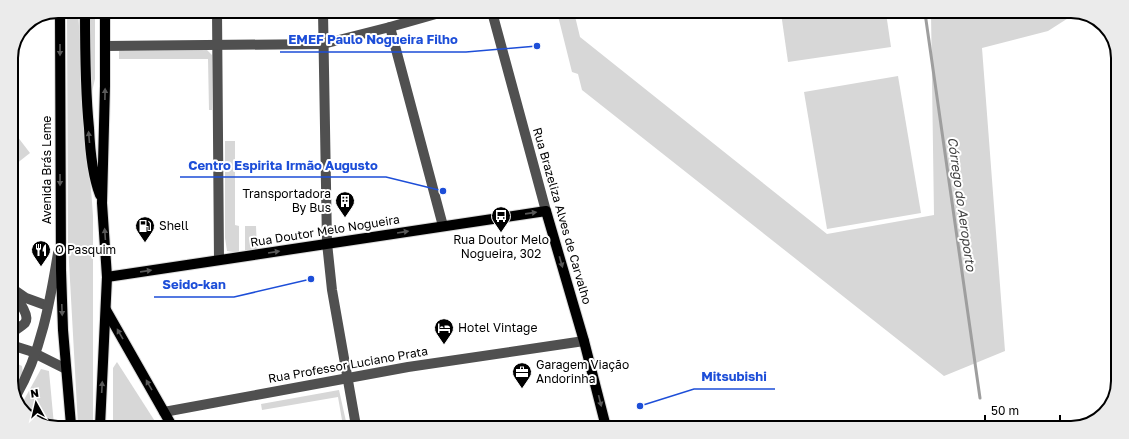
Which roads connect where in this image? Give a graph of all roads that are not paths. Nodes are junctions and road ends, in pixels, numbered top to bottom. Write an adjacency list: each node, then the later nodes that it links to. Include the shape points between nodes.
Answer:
1 (60, 18): 15 (main road, Avenida Brás Leme, one-way to 15)
2 (85, 18): 12 (main road, one-way to 2, via 91,158 86,98)
3 (105, 18): 11 (main road)
4 (217, 18): 10 (street)
5 (323, 18): 9 (street)
6 (423, 18): 8 (street)
7 (494, 18): 13 (street, Rua Brazeliza Alves de Carvalho)
8 (390, 28): 9 (street); 14 (street)
9 (323, 44): 10 (street); 16 (street)
10 (217, 45): 11 (street); 17 (street)
11 (105, 46): 12 (main road, one-way to 11)
12 (102, 203): 18 (main road, one-way to 12)
13 (546, 211): 14 (main road, Rua Doutor Melo Nogueira, one-way to 13); 24 (main road, Rua Brazeliza Alves de Carvalho, one-way to 24)
14 (443, 226): 16 (main road, Rua Doutor Melo Nogueira, one-way to 14)
15 (60, 239): 21 (street); 27 (main road, Avenida Brás Leme, one-way to 27)
16 (326, 243): 17 (main road, Rua Doutor Melo Nogueira, one-way to 16); 28 (street)
17 (219, 260): 18 (main road, Rua Doutor Melo Nogueira, one-way to 17)
18 (107, 277): 22 (main road)
19 (18, 293): 21 (street)
20 (18, 301): 23 (street, via 26,314 26,320)
21 (48, 306): 26 (street)
22 (106, 310): 30 (main road, one-way to 22); 32 (main road, one-way to 22)
23 (18, 328)
24 (584, 341): 28 (street, Rua Professor Luciano Prata); 35 (main road, Rua Brazeliza Alves de Carvalho, one-way to 35)
25 (18, 346): 26 (street)
26 (36, 354): 27 (street); 29 (street)
27 (66, 370): 31 (main road, Avenida Brás Leme)
28 (347, 378): 30 (street, Rua Professor Luciano Prata); 34 (street)
29 (19, 390)
30 (164, 412): 33 (main road)
31 (71, 421)
32 (100, 421)
33 (169, 421)
34 (355, 421)
35 (604, 421)

